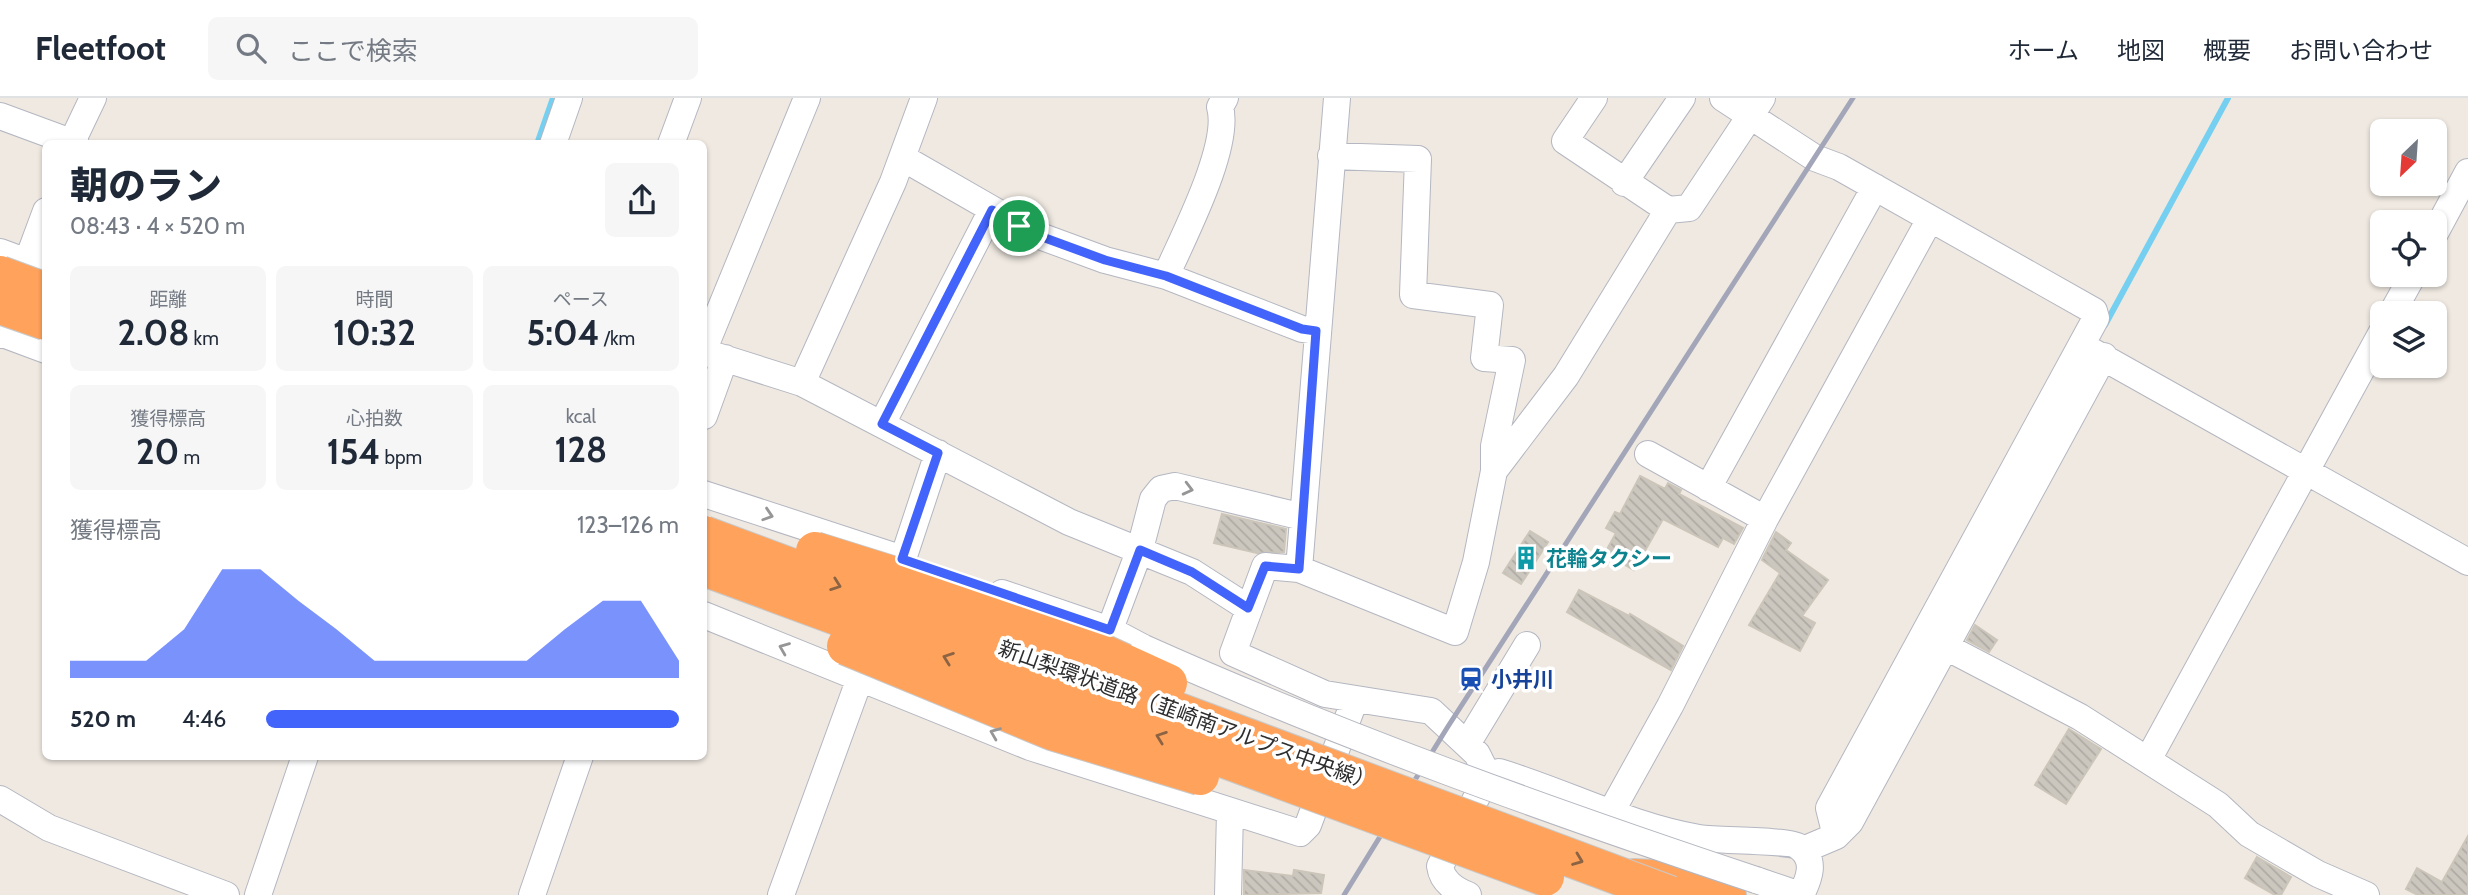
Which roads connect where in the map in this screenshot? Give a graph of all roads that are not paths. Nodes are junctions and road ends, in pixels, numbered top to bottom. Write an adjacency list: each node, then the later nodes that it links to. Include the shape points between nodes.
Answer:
1 (93, 98): 14 (street)
2 (569, 98): 15 (street)
3 (688, 98): 16 (street)
4 (807, 98): 36 (street)
5 (925, 98): 18 (street)
6 (1225, 98): 29 (street, via 1220,107 1224,121 1212,163)
7 (1337, 98): 17 (street)
8 (1594, 98): 20 (street, via 1565,141)
9 (1682, 98): 20 (street)
10 (1723, 98): 11 (street)
11 (1756, 107): 21 (street, via 1815,158); 23 (street, via 1689,208)
12 (0, 116): 13 (street)
13 (65, 140)
14 (74, 140)
15 (554, 140)
16 (672, 140)
17 (1331, 156): 32 (street); 43 (street, via 1418,159 1413,295 1490,305 1484,358 1512,360 1494,446)
18 (903, 158): 22 (street); 38 (street)
19 (2468, 172): 24 (street)
20 (1624, 183): 23 (street)
21 (1875, 187): 25 (street); 45 (street)
22 (992, 210): 29 (street, via 1037,235); 40 (street)
23 (1668, 210): 43 (street, via 1566,376)
24 (2447, 211)
25 (1930, 219): 35 (street, via 2094,311); 49 (street)
26 (42, 226): 28 (street)
27 (0, 252): 28 (street)
28 (29, 274): 33 (street)
29 (1166, 276): 32 (street)
30 (0, 304): 31 (highway, bridge)
31 (42, 320)
32 (1316, 331): 48 (street)
33 (0, 334): 34 (street)
34 (42, 349)
35 (2092, 351): 44 (street); 61 (street); 73 (street, via 1829,808)
36 (711, 353): 38 (street); 39 (street)
37 (2370, 354): 44 (street)
38 (802, 383): 40 (street)
39 (707, 388)
40 (882, 424): 41 (street)
41 (938, 453): 51 (street, via 1069,522); 52 (street)
42 (1648, 454): 45 (street)
43 (1494, 471): 55 (street, via 1476,562 1455,632)
44 (2306, 472): 53 (street); 66 (street)
45 (1708, 488): 49 (street)
46 (707, 495): 52 (street, one-way to 52)
47 (707, 513): 75 (highway, bridge, via 1020,618)
48 (1303, 517): 51 (street, one-way to 48, via 1153,499 1161,489 1175,486); 55 (street)
49 (1765, 519): 72 (street)
50 (707, 537): 75 (highway, 新山梨環状道路（韮崎南アルプス中央線）, one-way to 75, bridge)
51 (1140, 550): 57 (street, via 1192,572); 59 (street)
52 (902, 559): 59 (street)
53 (2468, 562)
54 (707, 568): 75 (highway, 新山梨環状道路（韮崎南アルプス中央線）, one-way to 54, bridge)
55 (1299, 569): 57 (street, via 1265,566)
56 (707, 591): 75 (highway, bridge, via 1052,731 1122,754)
57 (1248, 608): 63 (street, via 1233,653 1325,694)
58 (707, 616): 62 (street, one-way to 58)
59 (1110, 630): 65 (street); 78 (street, bridge, via 1259,699 1615,833)
60 (1527, 645): 64 (street)
61 (1948, 648): 66 (street, via 2080,716); 73 (street, via 1850,822)
62 (860, 678): 65 (street, one-way to 62); 82 (street)
63 (1354, 699): 64 (street, via 1431,711); 71 (street, via 1308,825 1300,833)
64 (1467, 744): 69 (street, via 1484,763)
65 (1059, 757): 71 (street)
66 (2148, 758): 76 (street, via 2218,806)
67 (304, 760): 80 (street)
68 (579, 760): 81 (street)
69 (1488, 776): 72 (street, via 1499,772); 84 (street, via 1440,866 1450,885)
70 (0, 799): 79 (street, via 49,828)
71 (1230, 812): 83 (street)
72 (1610, 814): 74 (street, via 1694,837 1738,843 1790,842)
73 (1836, 836): 74 (street)
74 (1803, 850): 86 (street, via 1811,871)
75 (1515, 851): 77 (highway, 新山梨環状道路（韮崎南アルプス中央線）, bridge)
76 (2313, 885): 87 (street)
77 (1608, 886): 78 (highway, via 1676,880); 85 (highway, 新山梨環状道路（韮崎南アルプス中央線）, bridge)
78 (1741, 887): 86 (street)
79 (226, 895)
80 (258, 895)
81 (532, 895)
82 (781, 895)
83 (1228, 895)
84 (1468, 895)
85 (1670, 895)
86 (1801, 895)
87 (2366, 895)

